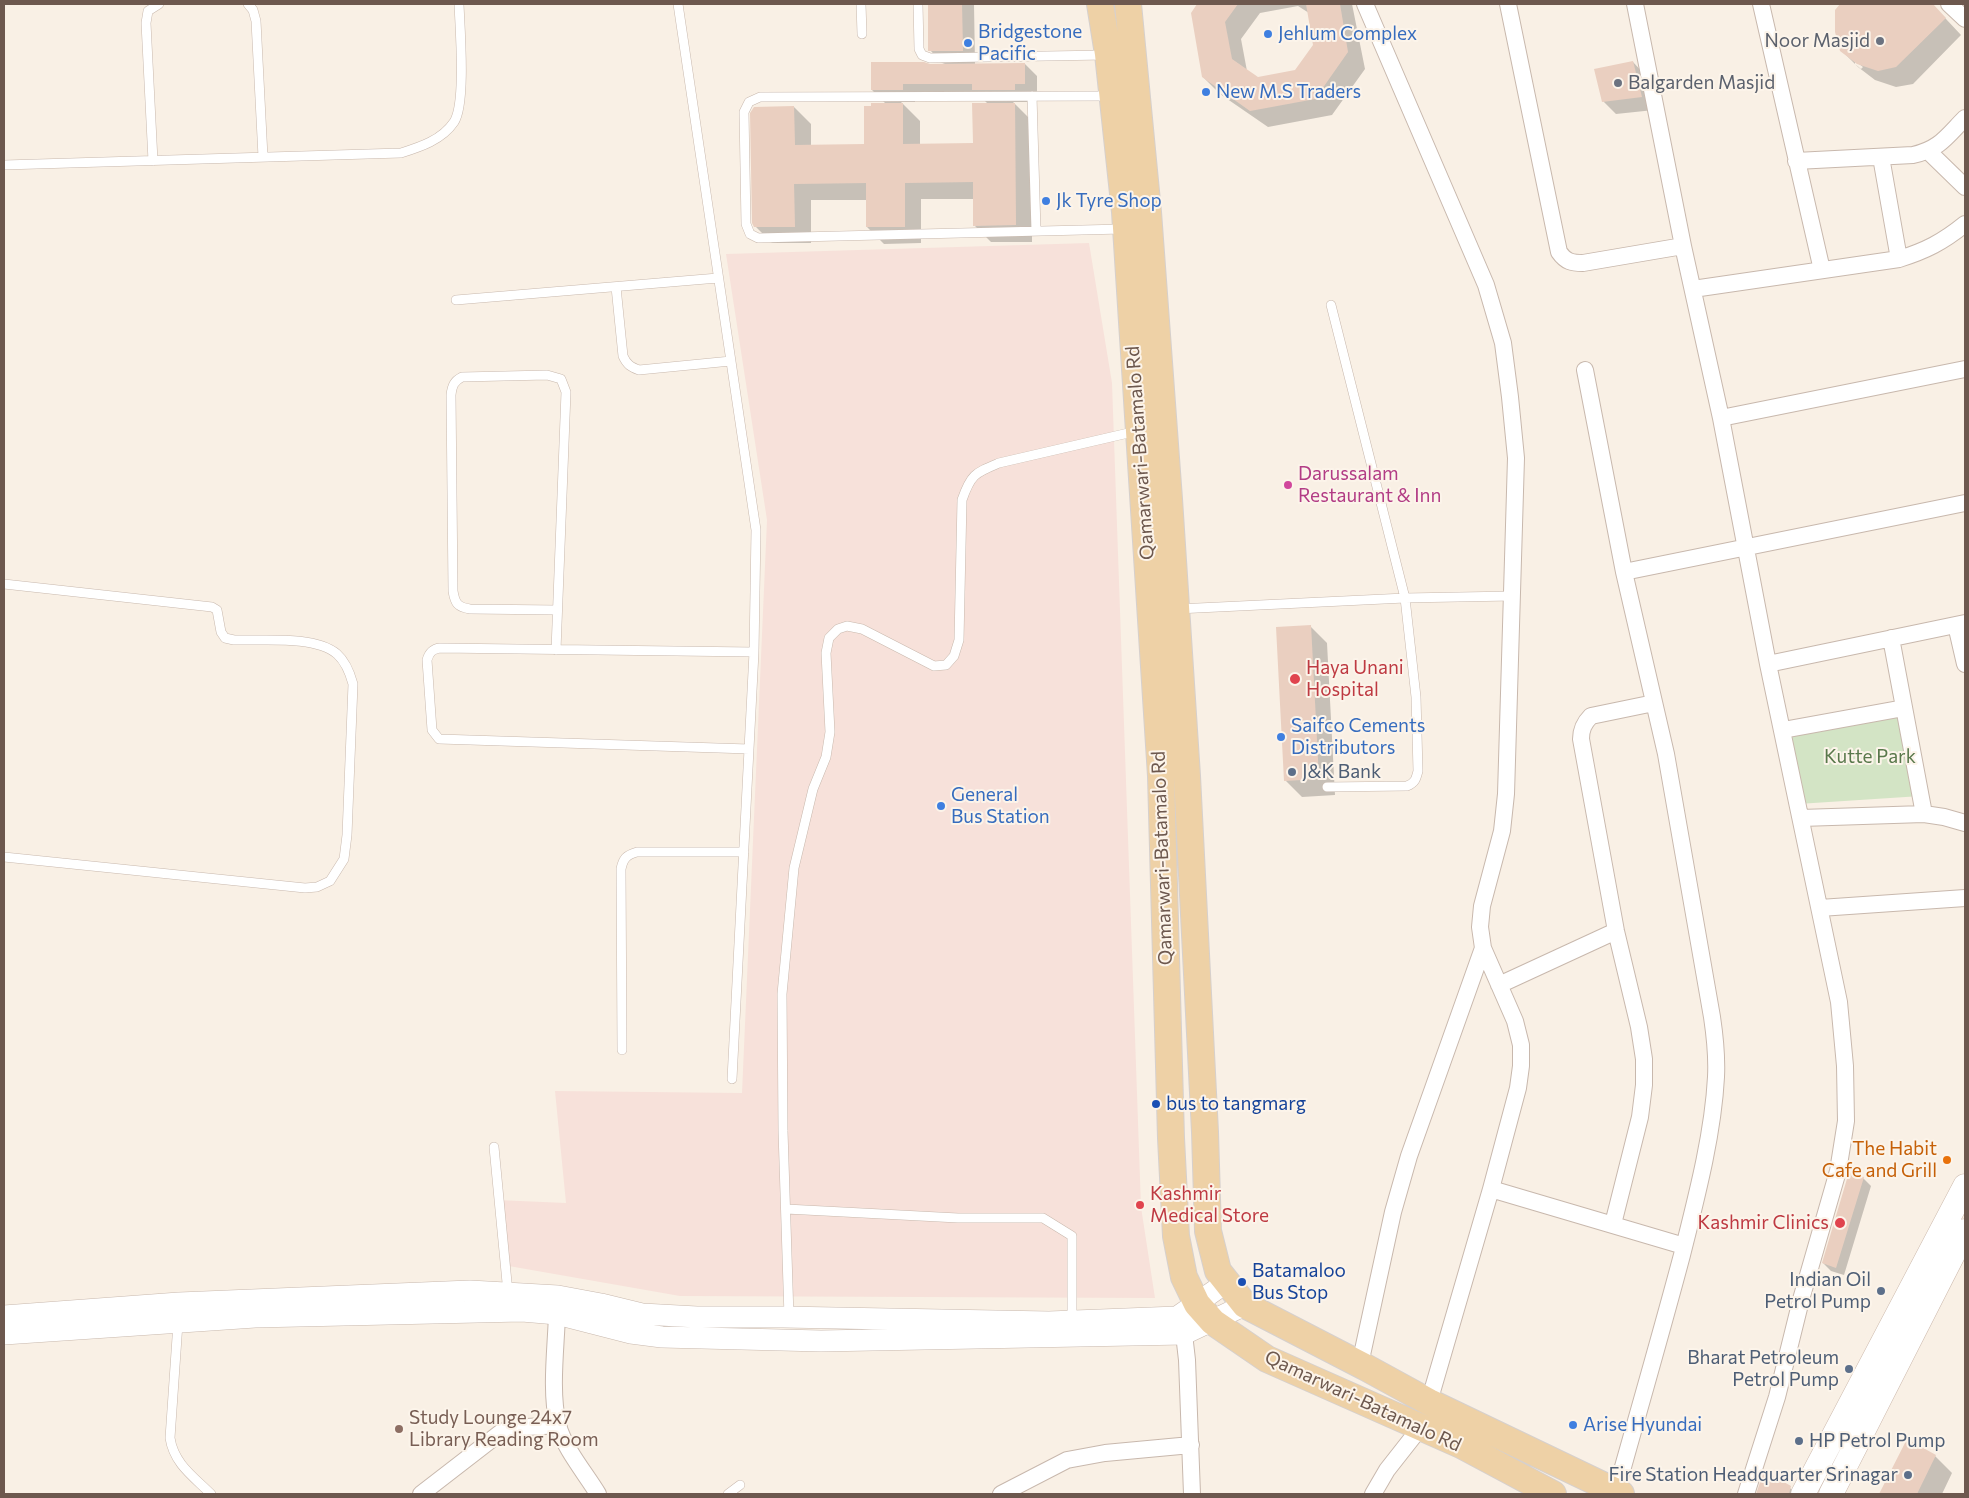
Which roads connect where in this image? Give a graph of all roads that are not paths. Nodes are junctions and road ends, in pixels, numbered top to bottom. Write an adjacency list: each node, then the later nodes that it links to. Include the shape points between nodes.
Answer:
1 (159, 4): 23 (lane, via 148,11 146,24)
2 (248, 4): 21 (lane, via 256,21)
3 (459, 4): 21 (lane, via 461,96 454,122 440,135 427,145 402,153)
4 (678, 4): 33 (lane)
5 (860, 4): 15 (lane)
6 (918, 4): 16 (lane, via 918,49 930,58)
7 (1100, 4): 16 (main road, Qamarwari-Batamalo Rd)
8 (1128, 4): 50 (main road, Qamarwari-Batamalo Rd, via 1148,212)
9 (1365, 4): 47 (street, via 1486,285 1503,343 1516,458)
10 (1508, 4): 30 (street, via 1559,252 1564,259 1584,263)
11 (1635, 4): 30 (street)
12 (1761, 4): 24 (street)
13 (1949, 4): 14 (street)
14 (1965, 20)
15 (862, 34)
16 (1108, 54): 18 (main road, Qamarwari-Batamalo Rd)
17 (1032, 96): 18 (lane); 29 (lane); 29 (lane, via 760,97 749,102 744,112 746,224 750,234 758,238)
18 (1112, 96): 28 (main road, Qamarwari-Batamalo Rd)
19 (1965, 118): 20 (street, via 1939,145)
20 (1928, 151): 22 (street); 26 (street)
21 (262, 157): 23 (lane)
22 (1881, 157): 24 (street); 31 (street)
23 (153, 161): 25 (lane)
24 (1796, 162): 32 (street)
25 (4, 165)
26 (1965, 187)
27 (1965, 224): 31 (street, via 1926,250)
28 (1126, 228): 29 (lane); 42 (main road, Qamarwari-Batamalo Rd)
29 (1036, 231)
30 (1683, 246): 35 (street)
31 (1899, 259): 32 (street)
32 (1822, 270): 35 (street)
33 (718, 278): 34 (lane); 38 (lane)
34 (616, 287): 36 (lane); 38 (lane, via 623,356 631,367 640,370)
35 (1693, 289): 41 (street)
36 (456, 300)
37 (1331, 305): 48 (lane)
38 (731, 361): 54 (lane, via 756,530)
39 (1965, 369): 41 (street)
40 (1585, 370): 45 (street)
41 (1721, 418): 44 (street)
42 (1138, 431): 77 (lane, via 999,463 980,471 968,481 962,500 959,640 954,656 946,665 934,666 862,629 847,626 829,638 826,653 830,732 826,757 813,789 794,868 782,994); 87 (main road, Qamarwari-Batamalo Rd, via 1161,776 1176,1236)
43 (1965, 504): 44 (street)
44 (1746, 548): 45 (street); 55 (street)
45 (1624, 572): 57 (street)
46 (4, 584): 66 (lane, via 206,605 216,610 225,638 323,645 337,654 349,669 353,684 347,835 344,859 330,881 305,888)
47 (1512, 596): 48 (lane); 70 (street, via 1506,794 1502,831 1482,906)
48 (1405, 598): 50 (lane); 61 (lane, via 1416,697 1416,779 1407,786)
49 (557, 610): 49 (lane, via 564,385 561,379 546,375 462,377 456,380 451,395 454,602 460,608 470,610); 53 (lane)
50 (1176, 610): 81 (main road, Qamarwari-Batamalo Rd, via 1208,1232 1218,1271)
51 (1961, 624): 52 (street); 56 (street)
52 (1891, 638): 55 (street); 58 (street)
53 (556, 650): 54 (lane); 60 (lane, via 434,649 427,660 435,736 446,741)
54 (754, 652): 60 (lane)
55 (1768, 664): 59 (street)
56 (1965, 664)
57 (1654, 703): 69 (street, via 1591,716 1581,733); 80 (street, via 1666,754 1716,1045 1711,1115)
58 (1904, 708): 59 (street); 62 (street)
59 (1783, 730): 63 (street)
60 (749, 749): 65 (lane)
61 (1327, 787)
62 (1924, 814): 63 (street); 64 (street)
63 (1801, 818): 68 (street)
64 (1965, 823)
65 (744, 852): 72 (lane, via 636,852 623,860 620,869); 73 (lane)
66 (4, 857)
67 (1965, 898): 68 (street)
68 (1820, 908): 106 (street, via 1839,1002 1846,1121 1838,1171 1777,1397)
69 (1616, 931): 71 (street); 78 (street, via 1639,1027 1644,1085 1640,1117)
70 (1483, 948): 71 (street); 91 (street, via 1404,1174 1393,1212)
71 (1499, 985): 76 (street, via 1522,1045 1522,1066)
72 (622, 1050)
73 (732, 1079)
74 (494, 1147): 82 (lane)
75 (1965, 1186): 107 (main road)
76 (1490, 1189): 78 (street); 92 (street)
77 (786, 1209): 86 (lane); 88 (lane, via 958,1218 1043,1218 1072,1236)
78 (1613, 1224): 80 (street)
79 (1965, 1232): 108 (main road)
80 (1684, 1246): 97 (street)
81 (1227, 1282): 83 (main road, Qamarwari-Batamalo Rd); 87 (street)
82 (508, 1293): 85 (street, via 470,1291 179,1303); 86 (street, via 558,1296 642,1314 696,1318)
83 (1245, 1305): 87 (street); 91 (main road, Qamarwari-Batamalo Rd)
84 (557, 1314): 87 (street, via 631,1333 662,1337 821,1341); 89 (street, via 469,1312); 93 (street, via 555,1393)
85 (4, 1316)
86 (789, 1317): 88 (street)
87 (1193, 1319): 88 (street); 94 (main road, Qamarwari-Batamalo Rd, via 1267,1359); 95 (street)
88 (1072, 1321)
89 (178, 1322): 90 (street); 98 (lane, via 170,1438 172,1451 178,1462)
90 (4, 1334)
91 (1362, 1365): 92 (main road, Qamarwari-Batamalo Rd)
92 (1428, 1402): 97 (main road, Qamarwari-Batamalo Rd)
93 (559, 1425): 99 (street, via 511,1428 500,1433); 100 (street, via 564,1439)
94 (1420, 1428): 104 (street, via 1387,1470); 105 (main road, Qamarwari-Batamalo Rd, via 1462,1445)
95 (1191, 1445): 102 (street, via 1067,1460); 103 (street)
96 (740, 1485): 101 (lane)
97 (1619, 1493)
98 (212, 1494)
99 (421, 1494)
100 (598, 1494)
101 (728, 1494)
102 (1001, 1494)
103 (1192, 1494)
104 (1373, 1494)
105 (1553, 1494)
106 (1746, 1494)
107 (1802, 1494)
108 (1831, 1494)

